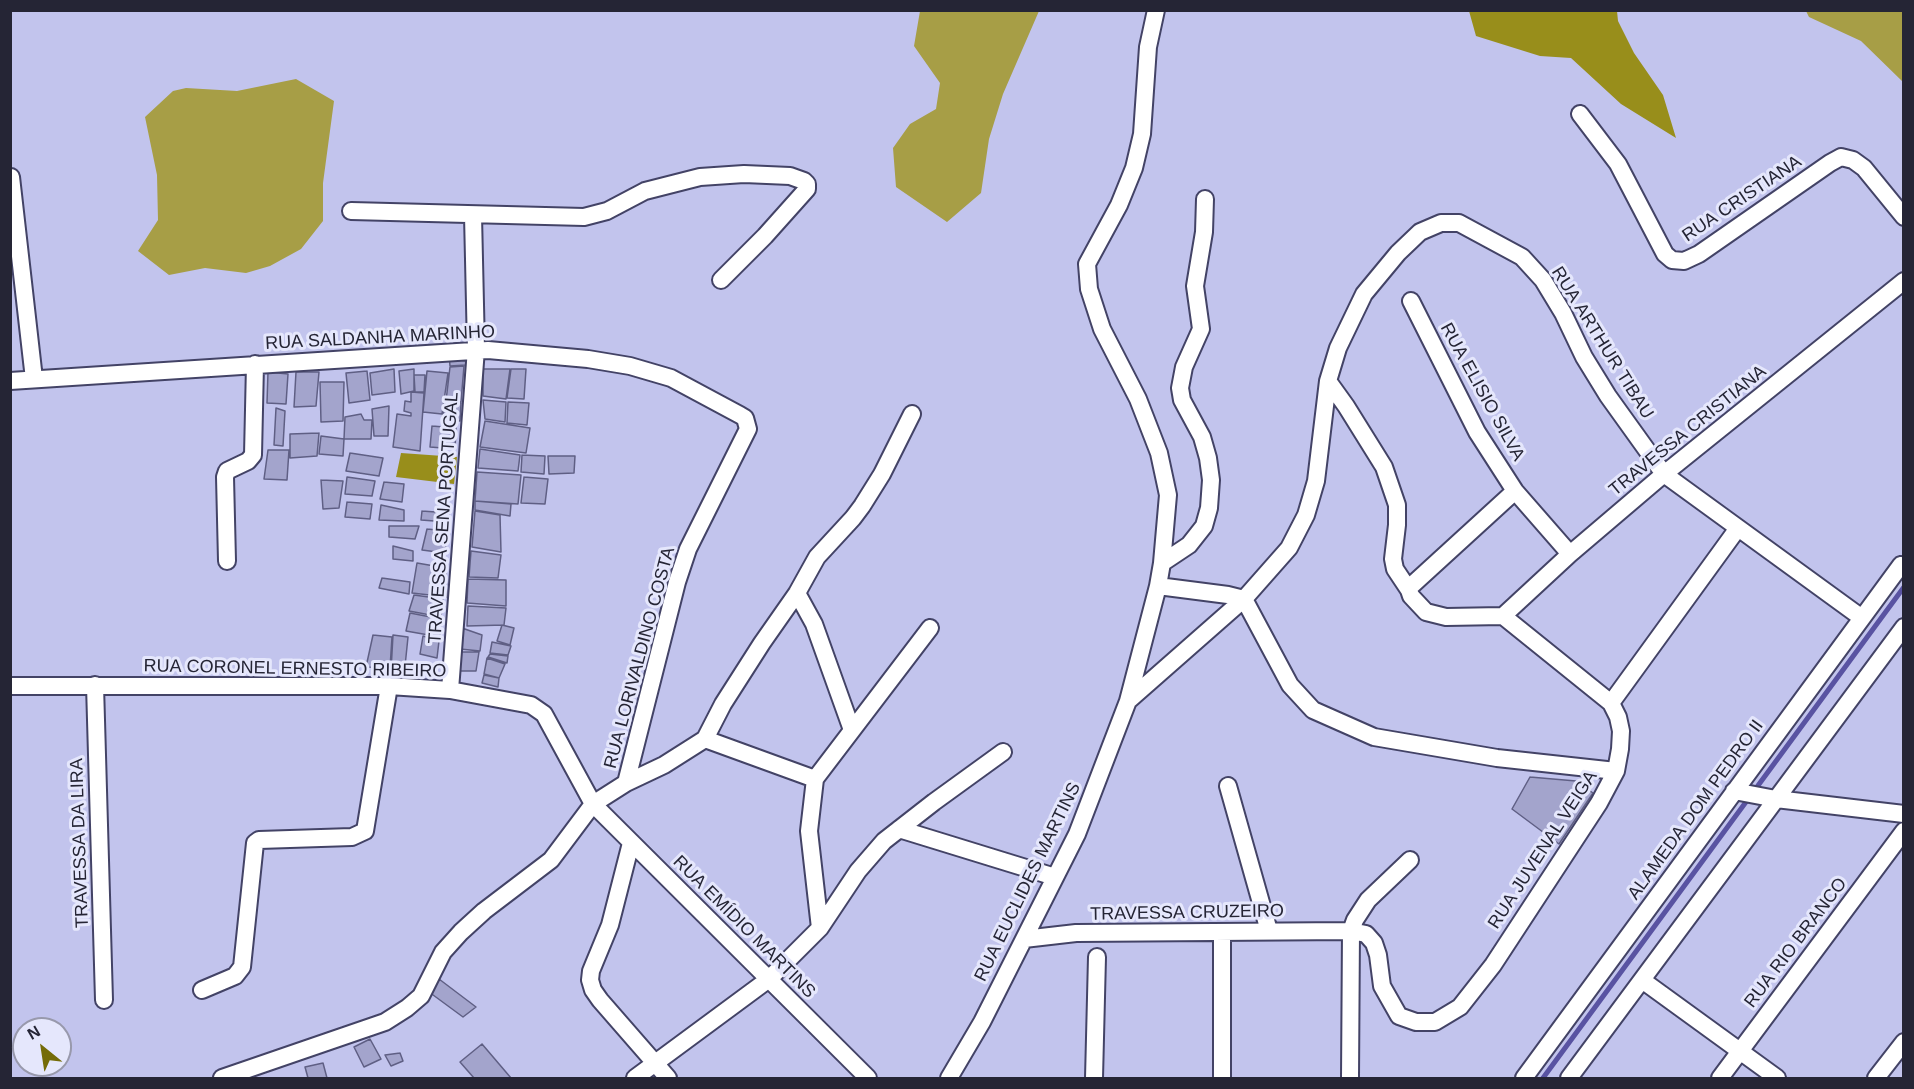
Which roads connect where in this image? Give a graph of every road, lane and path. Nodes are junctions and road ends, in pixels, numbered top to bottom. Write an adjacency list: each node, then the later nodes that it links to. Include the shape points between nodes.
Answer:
1 (1156, 10): 23 (street, RUA EUCLIDES MARTINS, via 1148,47 1142,134 1134,168 1088,264 1089,289 1101,328 1138,399 1159,453 1168,495)
2 (1580, 114): 7 (street, RUA CRISTIANA, via 1618,164 1665,254 1672,260 1684,261 1699,254 1841,157 1864,168)
3 (11, 177): 13 (street)
4 (1205, 199): 23 (street, via 1195,286 1201,329 1184,367 1180,388 1208,458 1209,508 1204,525 1189,545)
5 (351, 211): 6 (street)
6 (473, 215): 8 (street, via 596,215 645,191 700,177 744,174 790,176 804,181 807,189); 11 (street, TRAVESSA SENA PORTUGAL)
7 (1904, 217)
8 (721, 280)
9 (1904, 281): 18 (street, TRAVESSA CRISTIANA)
10 (1411, 301): 19 (street, RUA ELISIO SILVA, via 1477,432)
11 (477, 350): 12 (street, RUA SALDANHA MARINHO); 17 (street, RUA SALDANHA MARINHO, via 630,366 671,378); 36 (street, TRAVESSA SENA PORTUGAL)
12 (255, 364): 13 (street, RUA SALDANHA MARINHO); 22 (street, via 253,455 227,471 225,477)
13 (34, 379): 14 (street, RUA SALDANHA MARINHO)
14 (10, 381)
15 (1328, 381): 18 (street, RUA ARTHUR TIBAU, via 1338,348 1364,294 1420,232 1441,223 1459,223 1522,257 1543,280 1608,396); 26 (street, via 1372,445 1388,476 1397,505 1393,559); 28 (street, RUA ARTHUR TIBAU, via 1316,481 1306,515 1289,548)
16 (912, 414): 27 (street, via 862,506 817,557)
17 (740, 415): 44 (street, RUA LORIVALDINO COSTA, via 748,429 688,549)
18 (1664, 474): 20 (street, RUA ARTHUR TIBAU); 21 (street, TRAVESSA CRISTIANA)
19 (1515, 491): 21 (street, RUA ELISIO SILVA); 26 (street)
20 (1738, 528): 30 (street, RUA ARTHUR TIBAU); 38 (street)
21 (1570, 554): 29 (street, TRAVESSA CRISTIANA)
22 (227, 561)
23 (1162, 563): 25 (street, RUA EUCLIDES MARTINS)
24 (1901, 565): 30 (street, ALAMEDA DOM PEDRO II)
25 (1158, 586): 28 (street); 37 (street, RUA EUCLIDES MARTINS)
26 (1409, 590): 29 (street, via 1426,612 1446,617)
27 (797, 593): 39 (street, via 814,624); 40 (street, via 723,704)
28 (1244, 599): 37 (street, RUA ARTHUR TIBAU); 42 (street, via 1290,686 1312,710 1374,737 1497,758)
29 (1503, 616): 38 (street)
30 (1862, 618): 46 (street, ALAMEDA DOM PEDRO II)
31 (1904, 627): 47 (street)
32 (930, 628): 39 (street)
33 (95, 685): 34 (street, RUA CORONEL ERNESTO RIBEIRO); 35 (street, RUA CORONEL ERNESTO RIBEIRO); 64 (street, TRAVESSA DA LIRA)
34 (10, 686)
35 (389, 687): 36 (street, RUA CORONEL ERNESTO RIBEIRO); 63 (street, via 365,831 352,837 255,843 242,968 235,976)
36 (450, 690): 48 (street, RUA CORONEL ERNESTO RIBEIRO, via 513,700 538,709)
37 (1128, 700): 54 (street, RUA EUCLIDES MARTINS, via 1077,834)
38 (1611, 703): 42 (street, RUA JUVENAL VEIGA, via 1621,731)
39 (852, 730): 43 (street)
40 (705, 739): 43 (street); 44 (street)
41 (1003, 752): 50 (street)
42 (1616, 771): 57 (street, RUA JUVENAL VEIGA, via 1493,965 1452,1012 1435,1022 1416,1022 1399,1016 1382,986 1374,943 1366,934)
43 (815, 779): 55 (street, via 809,831)
44 (626, 783): 48 (street)
45 (1228, 786): 56 (street)
46 (1738, 792): 47 (street); 76 (street, ALAMEDA DOM PEDRO II)
47 (1769, 798): 49 (street); 62 (street)
48 (593, 804): 52 (street, RUA EMÍDIO MARTINS); 68 (street, via 551,860 461,932 443,952 421,996 407,1008 385,1022)
49 (1904, 814)
50 (899, 829): 54 (street); 55 (street, via 858,871)
51 (1904, 831): 66 (street, RUA RIO BRANCO)
52 (631, 843): 61 (street, RUA EMÍDIO MARTINS); 67 (street, via 610,925 590,980 600,1000)
53 (1410, 860): 57 (street, via 1368,900)
54 (1055, 877): 59 (street, RUA EUCLIDES MARTINS)
55 (820, 928): 61 (street)
56 (1269, 931): 57 (street, TRAVESSA CRUZEIRO); 58 (street, TRAVESSA CRUZEIRO)
57 (1351, 931): 75 (street)
58 (1222, 932): 59 (street, TRAVESSA CRUZEIRO, via 1076,933); 74 (street)
59 (1024, 939): 72 (street, RUA EUCLIDES MARTINS)
60 (1097, 957): 73 (street)
61 (769, 979): 67 (street); 71 (street, RUA EMÍDIO MARTINS)
62 (1642, 980): 66 (street); 77 (street)
63 (202, 990)
64 (104, 1000)
65 (1904, 1042): 80 (street)
66 (1740, 1052): 78 (street, RUA RIO BRANCO); 79 (street)
67 (655, 1063): 69 (street); 70 (street)
68 (222, 1078)
69 (635, 1078)
70 (668, 1078)
71 (868, 1078)
72 (949, 1078)
73 (1094, 1078)
74 (1221, 1078)
75 (1350, 1078)
76 (1524, 1078)
77 (1569, 1078)
78 (1720, 1078)
79 (1777, 1078)
80 (1876, 1078)

